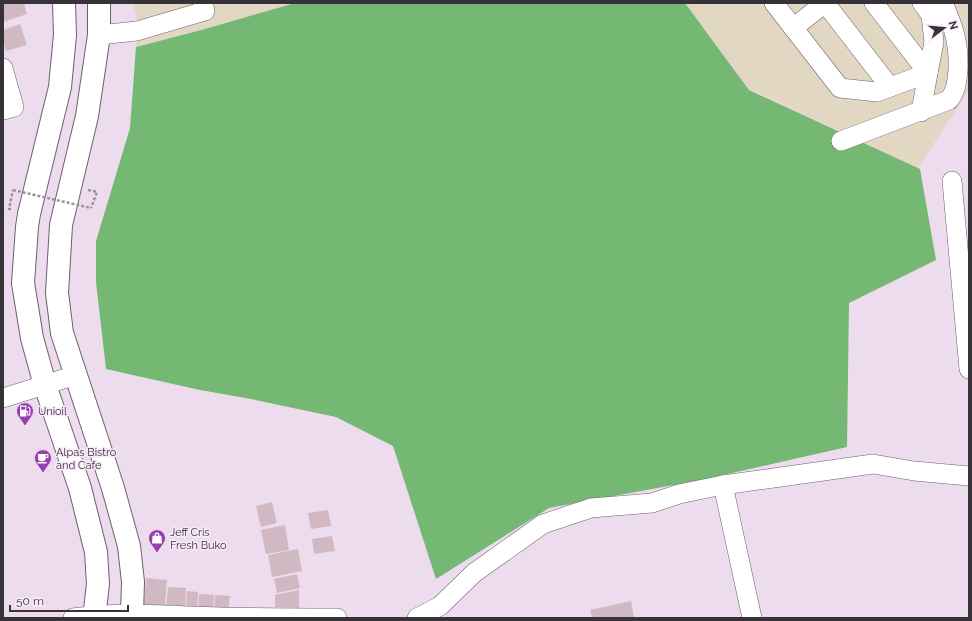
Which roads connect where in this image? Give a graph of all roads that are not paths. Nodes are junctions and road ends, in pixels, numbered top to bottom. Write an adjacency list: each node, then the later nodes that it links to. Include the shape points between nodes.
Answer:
1 (64, 3): 10 (main road)
2 (99, 3): 11 (main road)
3 (774, 3): 9 (street)
4 (825, 3): 9 (street); 14 (street)
5 (874, 3): 13 (street)
6 (922, 3): 13 (street, via 931,15 934,42)
7 (943, 3): 16 (street, via 956,37 957,84 949,100)
8 (204, 7): 11 (street, via 137,31)
9 (793, 28): 14 (street, via 840,88 877,92)
10 (65, 35): 11 (main road); 21 (main road, via 60,87 26,227 23,282 32,338)
11 (98, 35): 20 (main road, via 87,116 60,225 57,294 62,333)
12 (3, 68): 15 (street, via 14,107)
13 (928, 73): 14 (street); 16 (street)
14 (890, 87)
15 (3, 110)
16 (921, 112): 17 (street)
17 (840, 141)
18 (952, 181): 19 (street)
19 (969, 369)
20 (76, 375): 21 (street); 25 (main road, via 114,488 129,546 133,582)
21 (45, 385): 22 (street); 26 (main road, via 80,488 96,552 98,584)
22 (3, 398)
23 (969, 476): 24 (street, via 873,464)
24 (723, 485): 29 (street, via 679,494 652,503 591,508 543,524 474,572 440,606); 30 (street)
25 (132, 616): 26 (street); 28 (street)
26 (94, 617): 27 (street)
27 (73, 618)
28 (337, 618)
29 (417, 618)
30 (752, 618)

